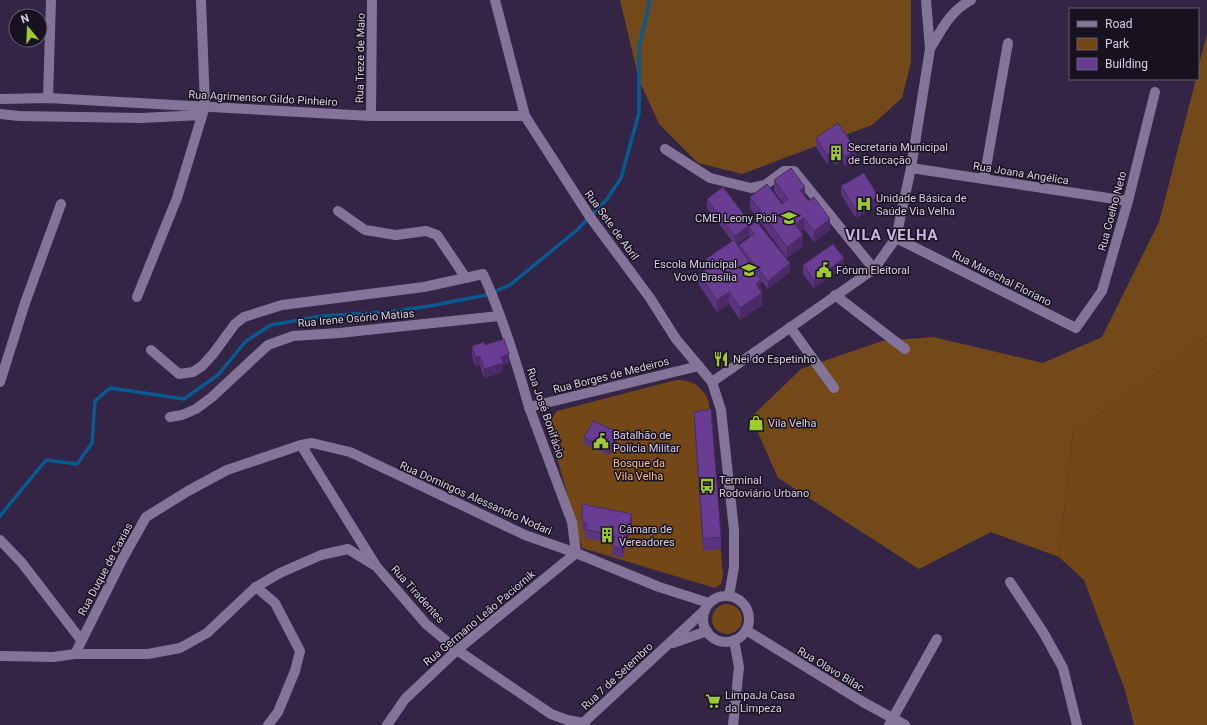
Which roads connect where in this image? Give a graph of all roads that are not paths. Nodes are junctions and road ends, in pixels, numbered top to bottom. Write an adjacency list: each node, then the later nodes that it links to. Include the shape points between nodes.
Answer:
1 (51, 0): 10 (street)
2 (201, 0): 12 (street)
3 (372, 0): 14 (street, Rua Treze de Maio)
4 (495, 0): 15 (street, Rua Sete de Abril)
5 (926, 0): 8 (street)
6 (971, 0): 8 (street, via 950,16)
7 (1008, 43): 18 (street)
8 (930, 49): 17 (street)
9 (1155, 92): 19 (street, Rua Coelho Neto)
10 (48, 98): 11 (street, Rua Agrimensor Gildo Pinheiro); 12 (street, Rua Agrimensor Gildo Pinheiro)
11 (0, 99)
12 (204, 111): 13 (street, via 141,118); 14 (street, Rua Agrimensor Gildo Pinheiro); 26 (street, via 177,198)
13 (0, 114)
14 (371, 116): 15 (street, Rua Agrimensor Gildo Pinheiro)
15 (525, 116): 32 (street, Rua Sete de Abril, via 590,217 650,298 676,339)
16 (665, 149): 23 (street, via 710,178 751,188 765,185 784,171 794,171)
17 (911, 168): 18 (street, Rua Joana Angélica); 22 (street)
18 (984, 179): 19 (street, Rua Joana Angélica)
19 (1128, 201): 29 (street, Rua Coelho Neto, via 1102,291)
20 (61, 204): 33 (street)
21 (338, 211): 24 (street, via 364,230 396,235 426,231 437,235)
22 (896, 238): 23 (street); 29 (street, Rua Marechal Floriano)
23 (874, 269): 25 (street)
24 (466, 278): 27 (street, Rua José Bonifácio, via 483,274); 31 (street, via 424,287 282,305 244,317 194,372 180,374)
25 (835, 294): 28 (street); 30 (street)
26 (137, 297)
27 (499, 316): 36 (street, Rua José Bonifácio, via 521,376); 37 (street, Rua Irene Osório Matias, via 339,334 293,336 268,344 196,409)
28 (790, 327): 34 (street); 35 (street)
29 (1076, 328)
30 (905, 349)
31 (151, 350)
32 (699, 366): 34 (street, Rua Sete de Abril); 36 (street, Rua Borges de Medeiros)
33 (0, 382)
34 (712, 382): 44 (street, Rua Sete de Abril, via 721,410 734,530 734,567)
35 (834, 388)
36 (529, 407): 40 (street, Rua José Bonifácio, via 572,522)
37 (170, 417)
38 (301, 444): 40 (street, Rua Domingos Alessandro Nodari, via 312,443 350,452 525,535); 41 (street, Rua Tiradentes); 49 (street, Rua Duque de Caxias, via 227,470 146,517 122,558)
39 (0, 540): 49 (street, via 22,563)
40 (576, 553): 45 (street, Rua Domingos Alessandro Nodari); 52 (street, Rua Germano Leão Paciornik)
41 (376, 566): 43 (street, via 348,549 321,555); 52 (street, Rua Tiradentes, via 426,624)
42 (1010, 582): 61 (street, via 1063,668)
43 (256, 587): 53 (street, via 207,632 180,648 148,654); 57 (street, via 275,603 300,651 295,671 278,712)
44 (729, 596): 45 (street, via 715,599); 46 (street, via 736,598 747,608 749,616)
45 (707, 607): 47 (street, via 704,624); 51 (street, Rua 7 de Setembro)
46 (746, 630): 50 (street); 55 (street, Rua Olavo Bilac)
47 (707, 631): 50 (street, via 719,640); 51 (street, Rua 7 de Setembro)
48 (937, 639): 55 (street)
49 (81, 640): 53 (street, Rua Duque de Caxias)
50 (734, 640): 59 (street, via 739,667)
51 (669, 644): 56 (street, Rua 7 de Setembro)
52 (457, 650): 56 (street, Rua Tiradentes, via 550,714); 58 (street, Rua Germano Leão Paciornik, via 405,699)
53 (75, 654): 54 (street, via 53,657)
54 (0, 656)
55 (891, 722): 60 (street, Rua Olavo Bilac)
56 (583, 724)
57 (268, 725)
58 (387, 725)
59 (733, 725)
60 (905, 725)
61 (1077, 725)

